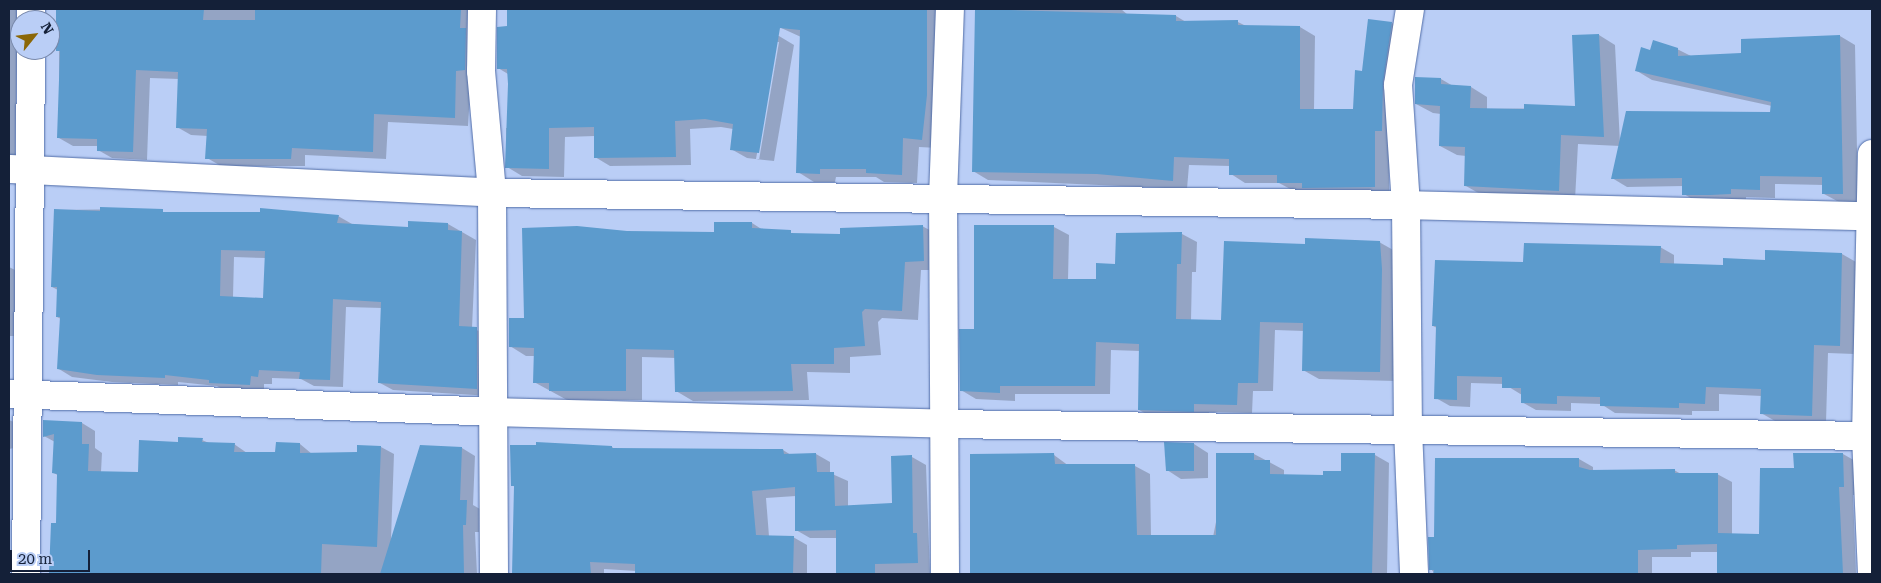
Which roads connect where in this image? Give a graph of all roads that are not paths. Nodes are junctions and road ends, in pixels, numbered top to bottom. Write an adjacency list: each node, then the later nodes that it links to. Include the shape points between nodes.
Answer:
1 (482, 9): 7 (street, via 481,71)
2 (950, 9): 8 (street)
3 (1410, 9): 9 (street, via 1398,85)
4 (30, 60): 6 (street)
5 (1872, 154): 10 (street)
6 (20, 168): 7 (street); 11 (street)
7 (492, 193): 8 (street); 12 (street)
8 (943, 198): 9 (street); 13 (street)
9 (1406, 204): 10 (street); 14 (street)
10 (1872, 216): 15 (street)
11 (19, 394): 12 (street); 16 (street)
12 (495, 412): 13 (street); 17 (street)
13 (944, 424): 14 (street); 18 (street)
14 (1408, 429): 15 (street); 19 (street)
15 (1869, 436): 20 (street)
16 (26, 574)
17 (494, 574)
18 (945, 574)
19 (1414, 574)
20 (1872, 574)

